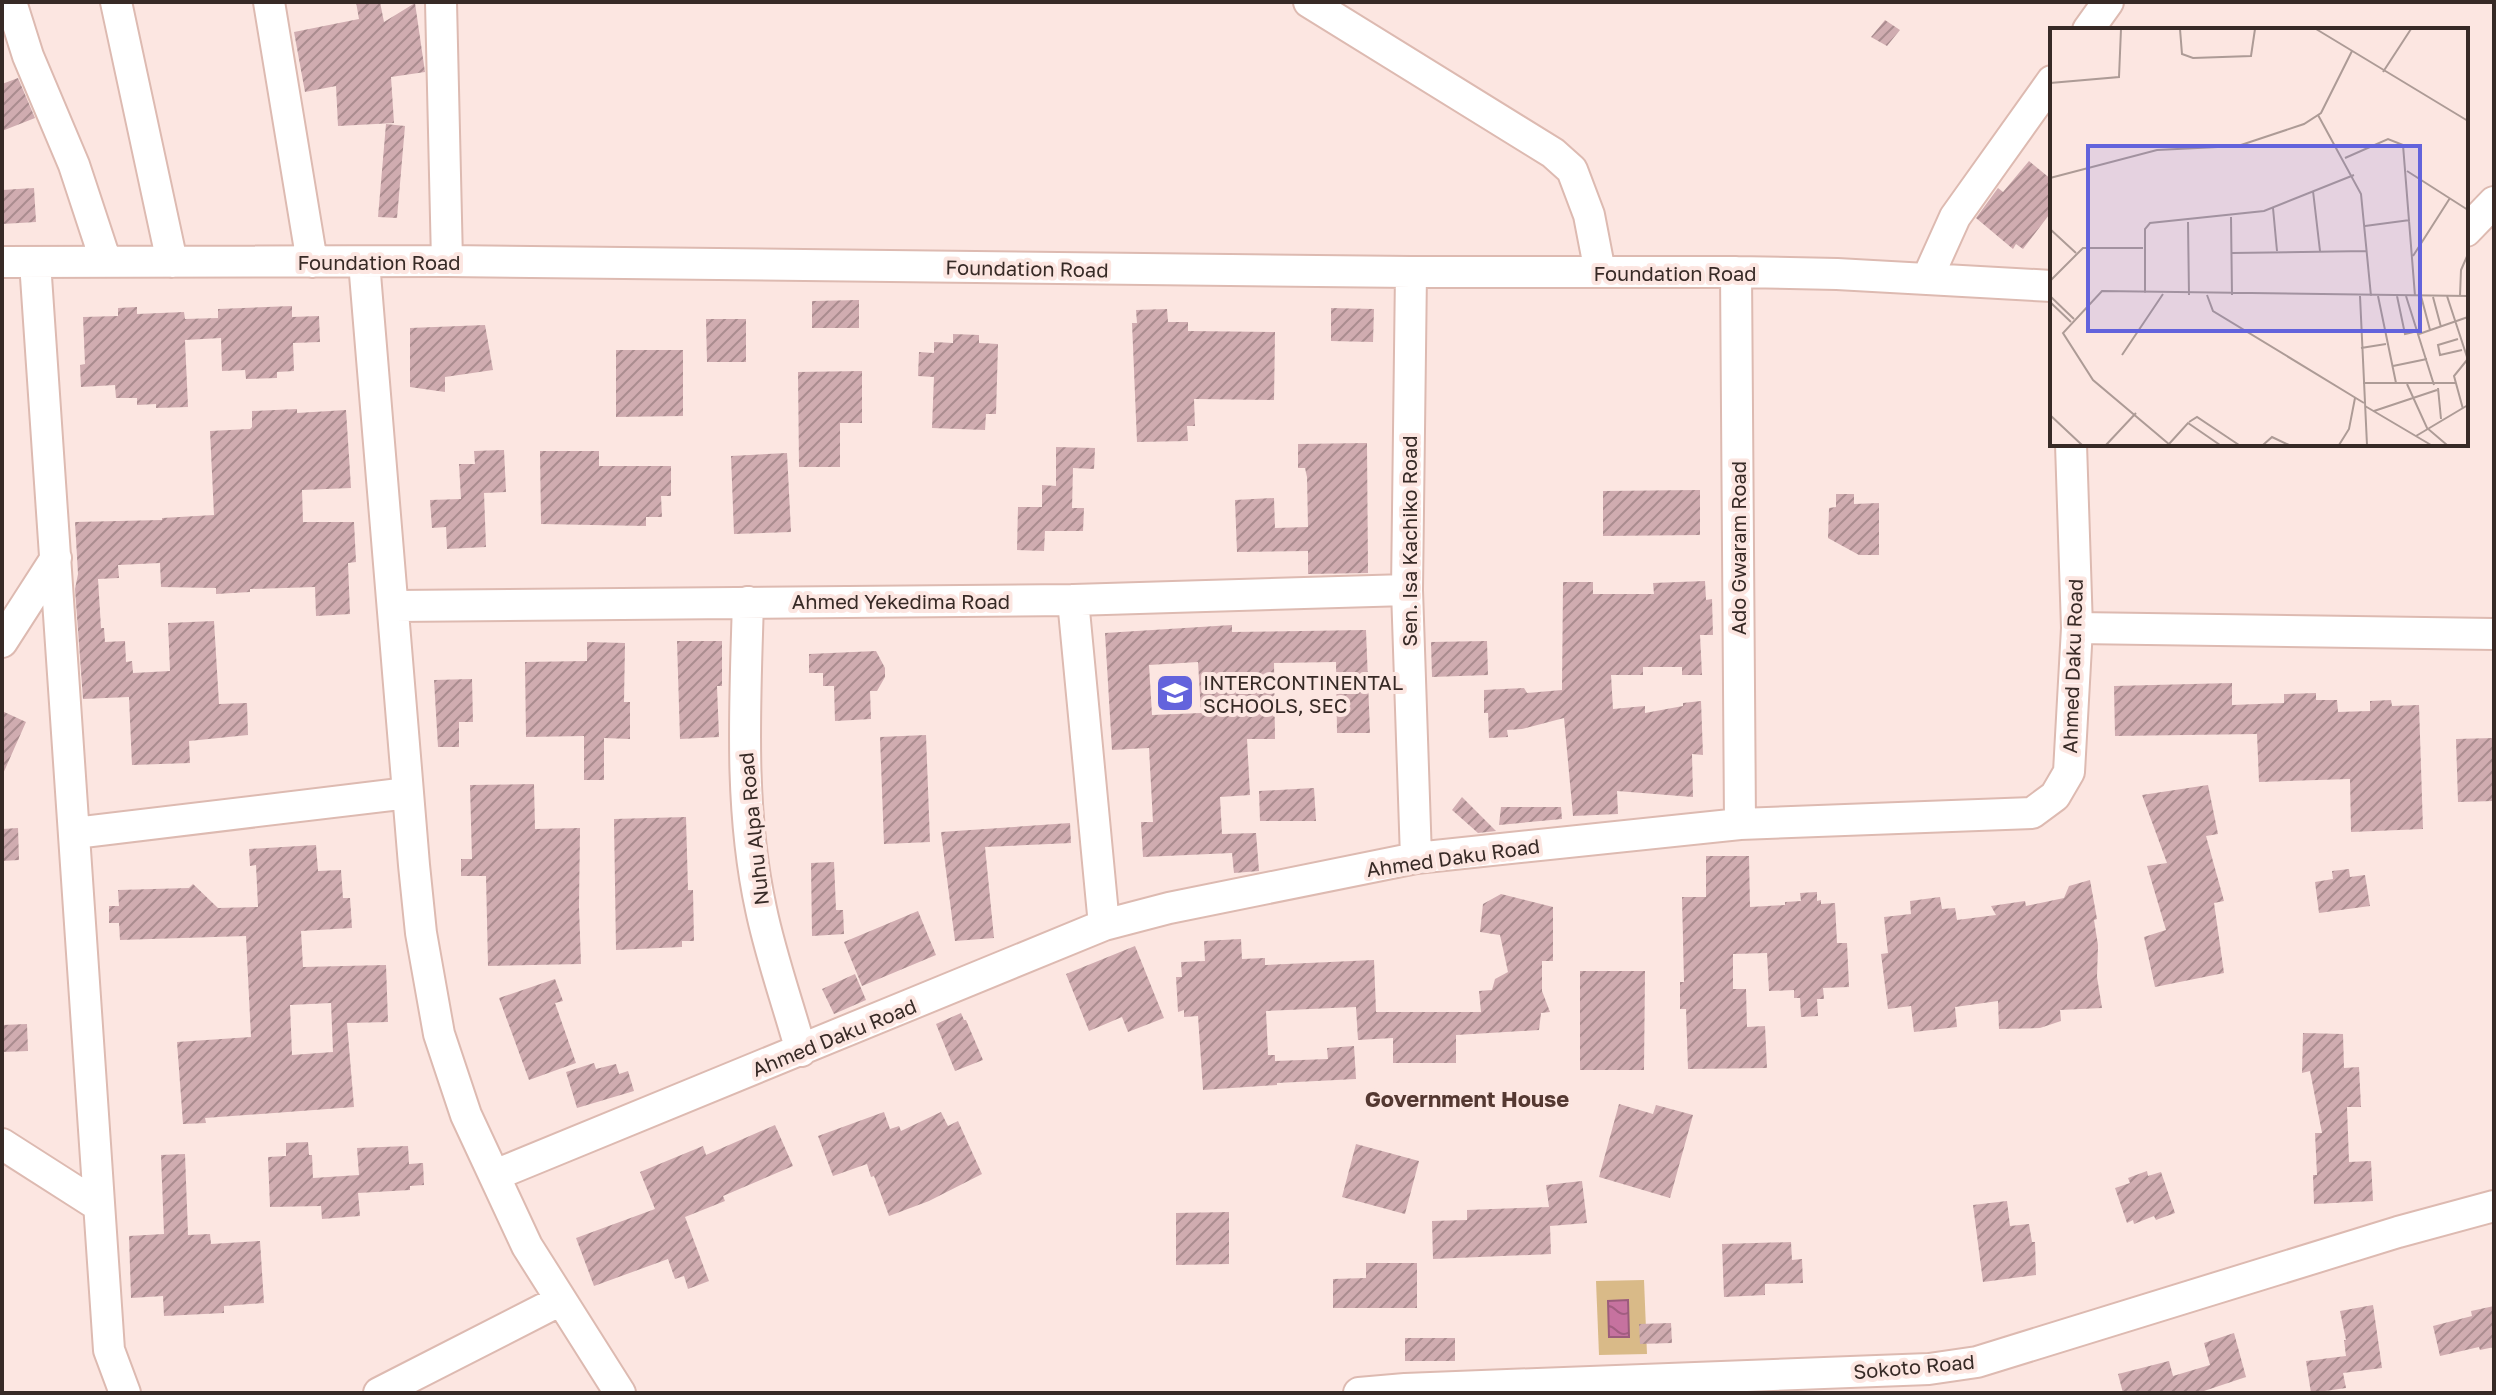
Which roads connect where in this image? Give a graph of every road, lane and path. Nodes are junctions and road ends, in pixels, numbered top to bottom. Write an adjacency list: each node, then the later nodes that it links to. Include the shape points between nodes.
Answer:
1 (12, 2): 14 (street)
2 (116, 2): 15 (street)
3 (269, 2): 16 (street)
4 (441, 2): 11 (street)
5 (1309, 2): 19 (street, via 1553,153 1572,170 1589,215)
6 (2108, 2): 7 (street)
7 (2089, 28)
8 (2050, 84): 21 (street, via 1955,217)
9 (2494, 202): 10 (street)
10 (2468, 229)
11 (447, 261): 17 (street, Foundation Road); 18 (street, Foundation Road)
12 (2, 262): 13 (street, Foundation Road)
13 (35, 262): 14 (street, Foundation Road); 24 (street)
14 (106, 262): 15 (street, Foundation Road)
15 (172, 262): 16 (street, Foundation Road)
16 (312, 262): 17 (street, Foundation Road)
17 (364, 262): 28 (street)
18 (1411, 272): 19 (street, Foundation Road); 25 (street, Sen. Isa Kachiko Road)
19 (1600, 272): 20 (street, Foundation Road)
20 (1736, 272): 21 (street, Foundation Road); 33 (street, Ado Gwaram Road)
21 (1927, 279): 22 (street, Foundation Road)
22 (2050, 286)
23 (2071, 446): 29 (street, Ahmed Daku Road)
24 (56, 558): 31 (street); 34 (street)
25 (1407, 590): 26 (street, Ahmed Yekedima Road); 35 (street, Sen. Isa Kachiko Road)
26 (1073, 600): 27 (street, Ahmed Yekedima Road); 36 (street)
27 (748, 602): 28 (street, Ahmed Yekedima Road); 37 (street, Nuhu Alpa Road, via 744,748 750,831 760,908)
28 (395, 606): 32 (street)
29 (2077, 628): 30 (street); 33 (street, Ahmed Daku Road, via 2069,772 2055,796 2032,813)
30 (2494, 634)
31 (2, 642)
32 (408, 793): 34 (street); 39 (street, via 421,933 439,1034 466,1115)
33 (1740, 824): 35 (street, Ahmed Daku Road)
34 (75, 833): 40 (street)
35 (1416, 858): 36 (street, Ahmed Daku Road)
36 (1104, 925): 37 (street, Ahmed Daku Road)
37 (801, 1051): 39 (street, Ahmed Daku Road)
38 (2, 1144): 40 (street)
39 (495, 1175): 42 (street, via 527,1246)
40 (99, 1206): 43 (street, via 109,1350)
41 (2494, 1206): 46 (street, Sokoto Road, via 1977,1362 1929,1369)
42 (561, 1300): 44 (street); 45 (street)
43 (125, 1393)
44 (379, 1393)
45 (620, 1393)
46 (1359, 1393)

